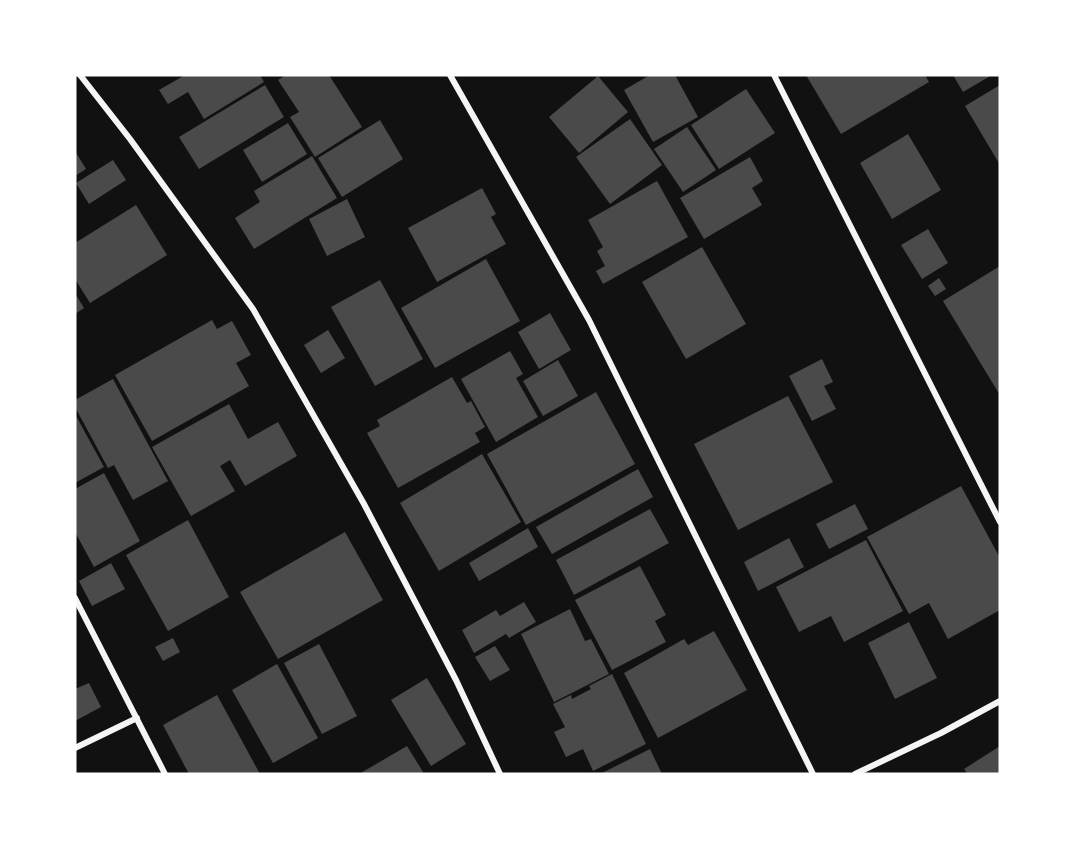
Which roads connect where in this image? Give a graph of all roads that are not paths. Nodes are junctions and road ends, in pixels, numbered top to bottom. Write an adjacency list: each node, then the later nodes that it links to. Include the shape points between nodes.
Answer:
1 (80, 75): 10 (street, via 253,309 364,504)
2 (450, 75): 11 (street, via 589,320)
3 (774, 75): 4 (street)
4 (1000, 522)
5 (75, 598): 7 (street)
6 (1000, 701): 12 (street)
7 (137, 718): 8 (street); 9 (street)
8 (75, 748)
9 (165, 774)
10 (500, 774)
11 (813, 774)
12 (855, 774)

